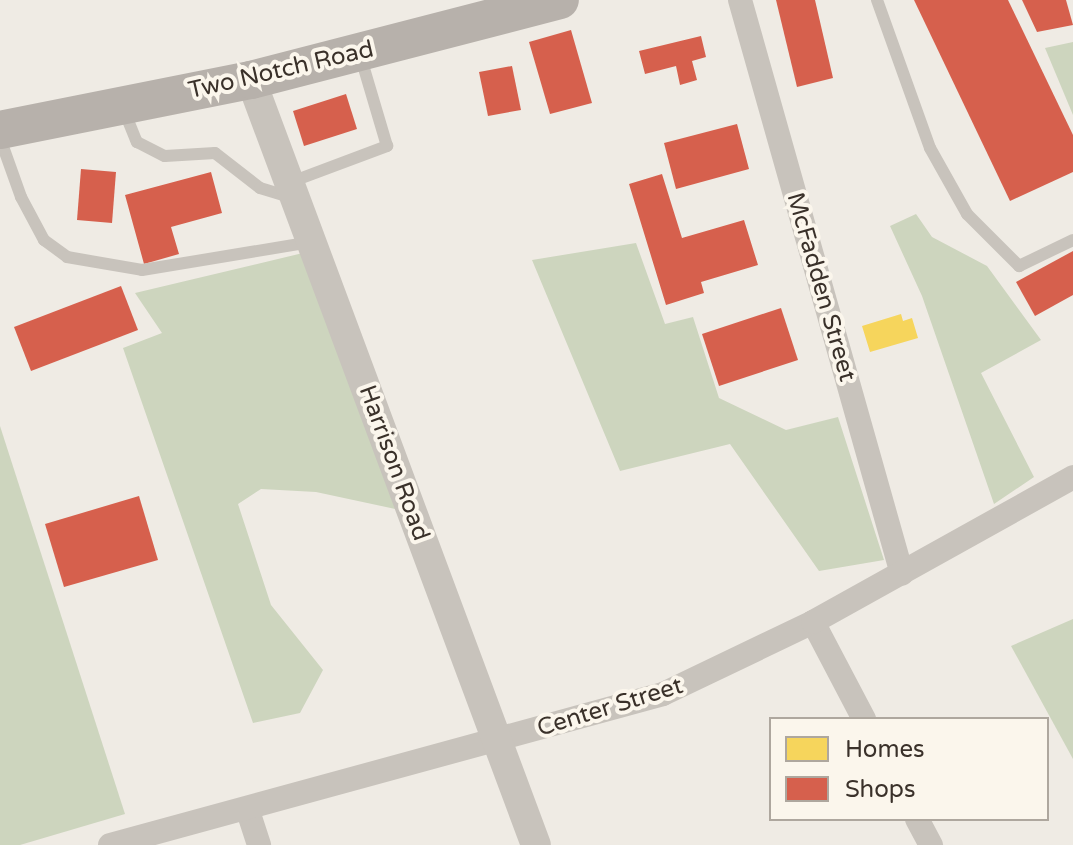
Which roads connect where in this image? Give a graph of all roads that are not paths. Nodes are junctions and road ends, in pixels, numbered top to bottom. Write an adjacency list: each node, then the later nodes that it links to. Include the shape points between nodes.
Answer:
1 (560, 0): 4 (main road, Two Notch Road)
2 (740, 0): 13 (street, McFadden Street)
3 (877, 0): 10 (lane, via 930,148 967,214 1019,266)
4 (359, 52): 5 (main road, Two Notch Road); 9 (lane, via 387,146)
5 (251, 80): 6 (main road, Two Notch Road); 9 (street, Harrison Road)
6 (122, 106): 7 (main road, Two Notch Road); 9 (lane, via 137,142 165,156 215,153 260,188)
7 (0, 130)
8 (0, 138): 11 (lane, via 21,197 44,240 67,257 142,270)
9 (292, 190): 11 (street, Harrison Road)
10 (1073, 240)
11 (312, 242): 16 (street, Harrison Road)
12 (1073, 477): 13 (street, Center Street)
13 (902, 574): 14 (street, Center Street)
14 (813, 622): 15 (street); 16 (street, Center Street, via 663,694)
15 (863, 717)
16 (498, 741): 17 (street, Center Street); 21 (street, Harrison Road)
17 (248, 811): 19 (street, Center Street); 20 (street)
18 (918, 821): 22 (street)
19 (110, 845)
20 (259, 845)
21 (536, 845)
22 (931, 845)

